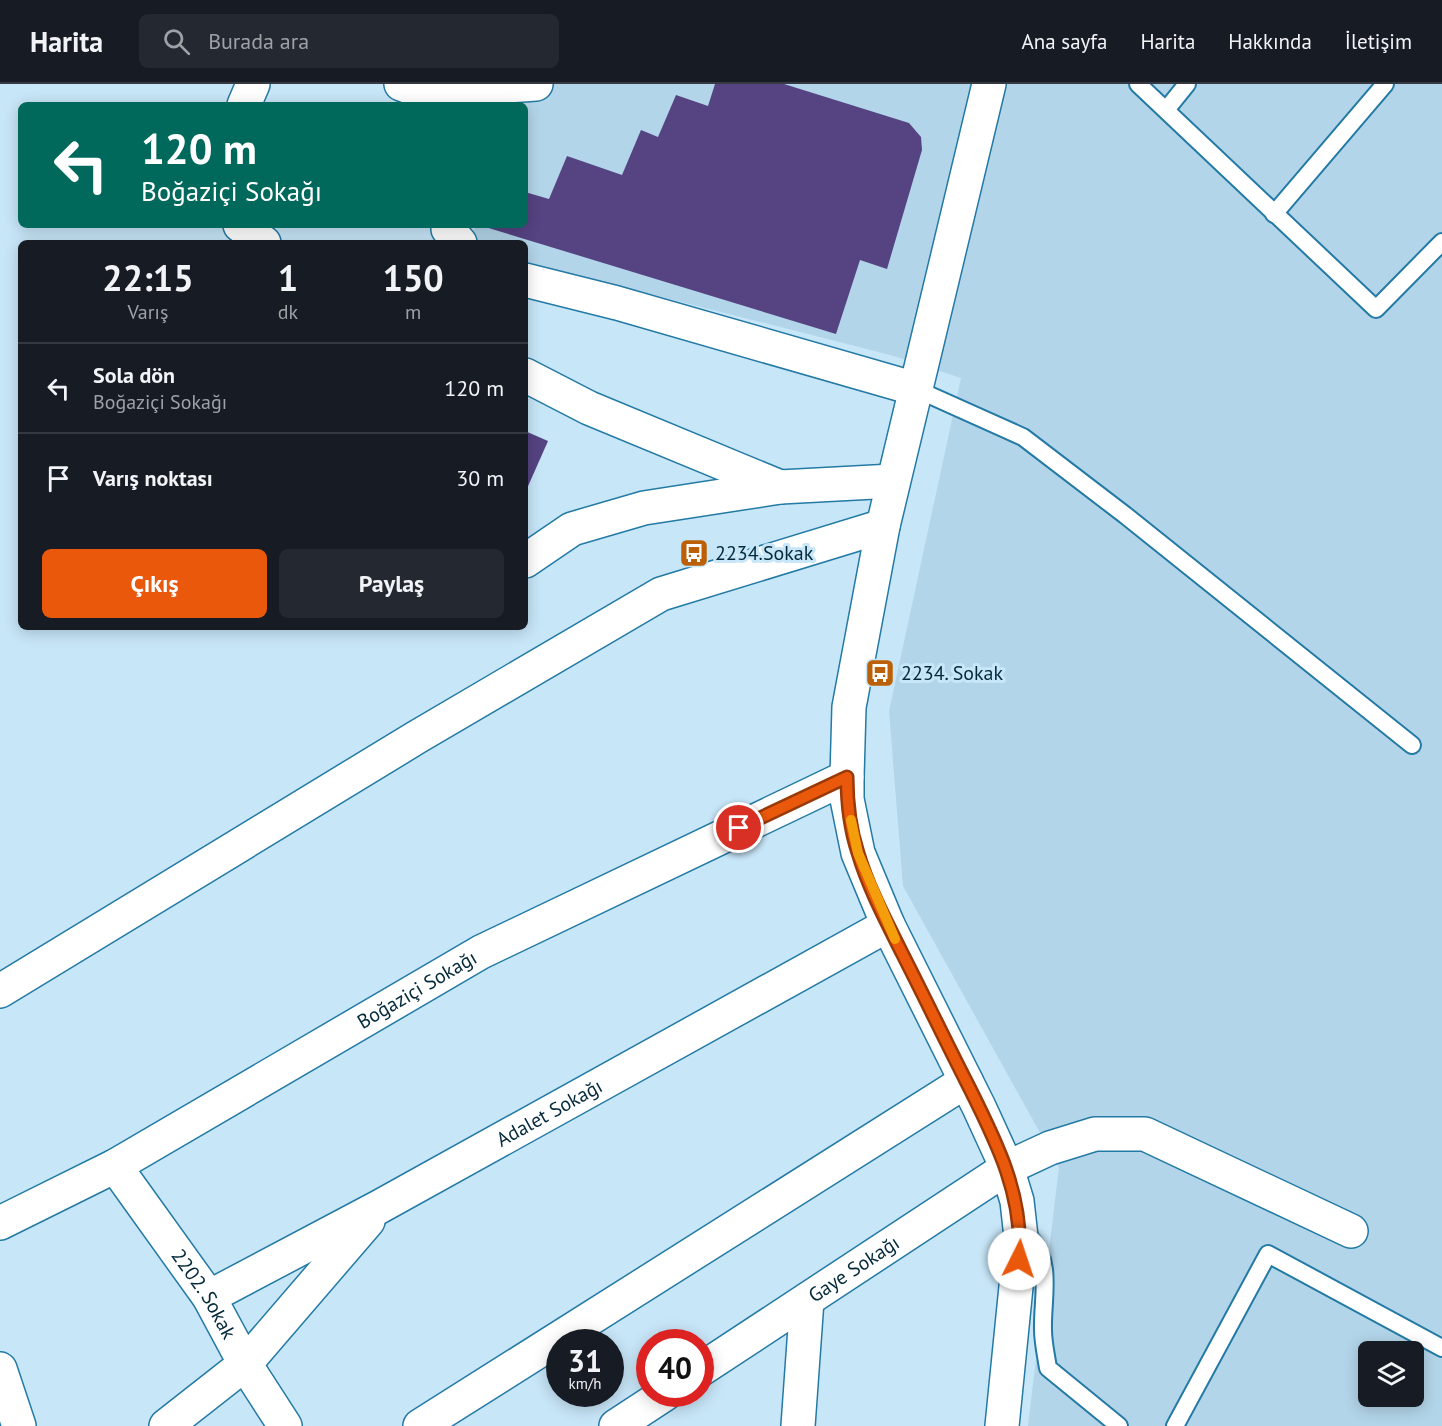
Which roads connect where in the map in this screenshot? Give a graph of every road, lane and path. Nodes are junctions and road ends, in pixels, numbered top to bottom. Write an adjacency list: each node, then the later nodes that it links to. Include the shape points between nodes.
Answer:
1 (253, 84): 9 (street)
2 (401, 84): 8 (street, via 423,92)
3 (536, 84): 8 (street)
4 (989, 84): 19 (street)
5 (1138, 84): 10 (lane)
6 (1187, 84): 10 (lane)
7 (1385, 84): 11 (lane)
8 (471, 97)
9 (245, 102)
10 (1166, 110): 11 (lane)
11 (1274, 214): 16 (lane, via 1376,309)
12 (244, 228): 14 (street)
13 (448, 228): 15 (street)
14 (260, 240)
15 (457, 240)
16 (1442, 242)
17 (528, 281): 19 (street)
18 (528, 377): 21 (street, via 589,408)
19 (916, 389): 20 (street); 24 (lane, via 1023,437)
20 (893, 481): 21 (street); 22 (street)
21 (780, 487): 23 (street, via 644,508 572,529)
22 (883, 526): 25 (street, via 849,707); 27 (street, via 662,594 417,736)
23 (528, 559)
24 (1412, 745)
25 (847, 777): 26 (street, via 847,799 858,853); 29 (street, Boğaziçi Sokağı, via 482,952)
26 (888, 926): 28 (street); 31 (street, Adalet Sokağı)
27 (0, 991)
28 (966, 1081): 30 (street); 45 (street)
29 (115, 1166): 32 (street, Boğaziçi Sokağı); 35 (street, 2202. Sokak)
30 (1007, 1168): 33 (street, Gaye Sokağı, via 1050,1148 1095,1134 1145,1134); 34 (street, via 1017,1201); 36 (street, Gaye Sokağı)
31 (379, 1207): 35 (street, Adalet Sokağı); 39 (street)
32 (0, 1222)
33 (1351, 1231)
34 (1021, 1237): 48 (street); 49 (lane, via 1030,1238 1039,1247 1045,1267 1043,1331 1048,1368)
35 (210, 1297): 39 (street, 2202. Sokak)
36 (807, 1300): 38 (street, Gaye Sokağı); 47 (street)
37 (1442, 1348): 50 (lane, via 1268,1254)
38 (714, 1361)
39 (245, 1364): 43 (street); 44 (street, 2202. Sokak)
40 (0, 1369): 42 (street)
41 (645, 1407): 46 (street)
42 (19, 1426)
43 (166, 1426)
44 (285, 1426)
45 (420, 1426)
46 (616, 1426)
47 (798, 1426)
48 (1002, 1426)
49 (1119, 1426)
50 (1175, 1426)

